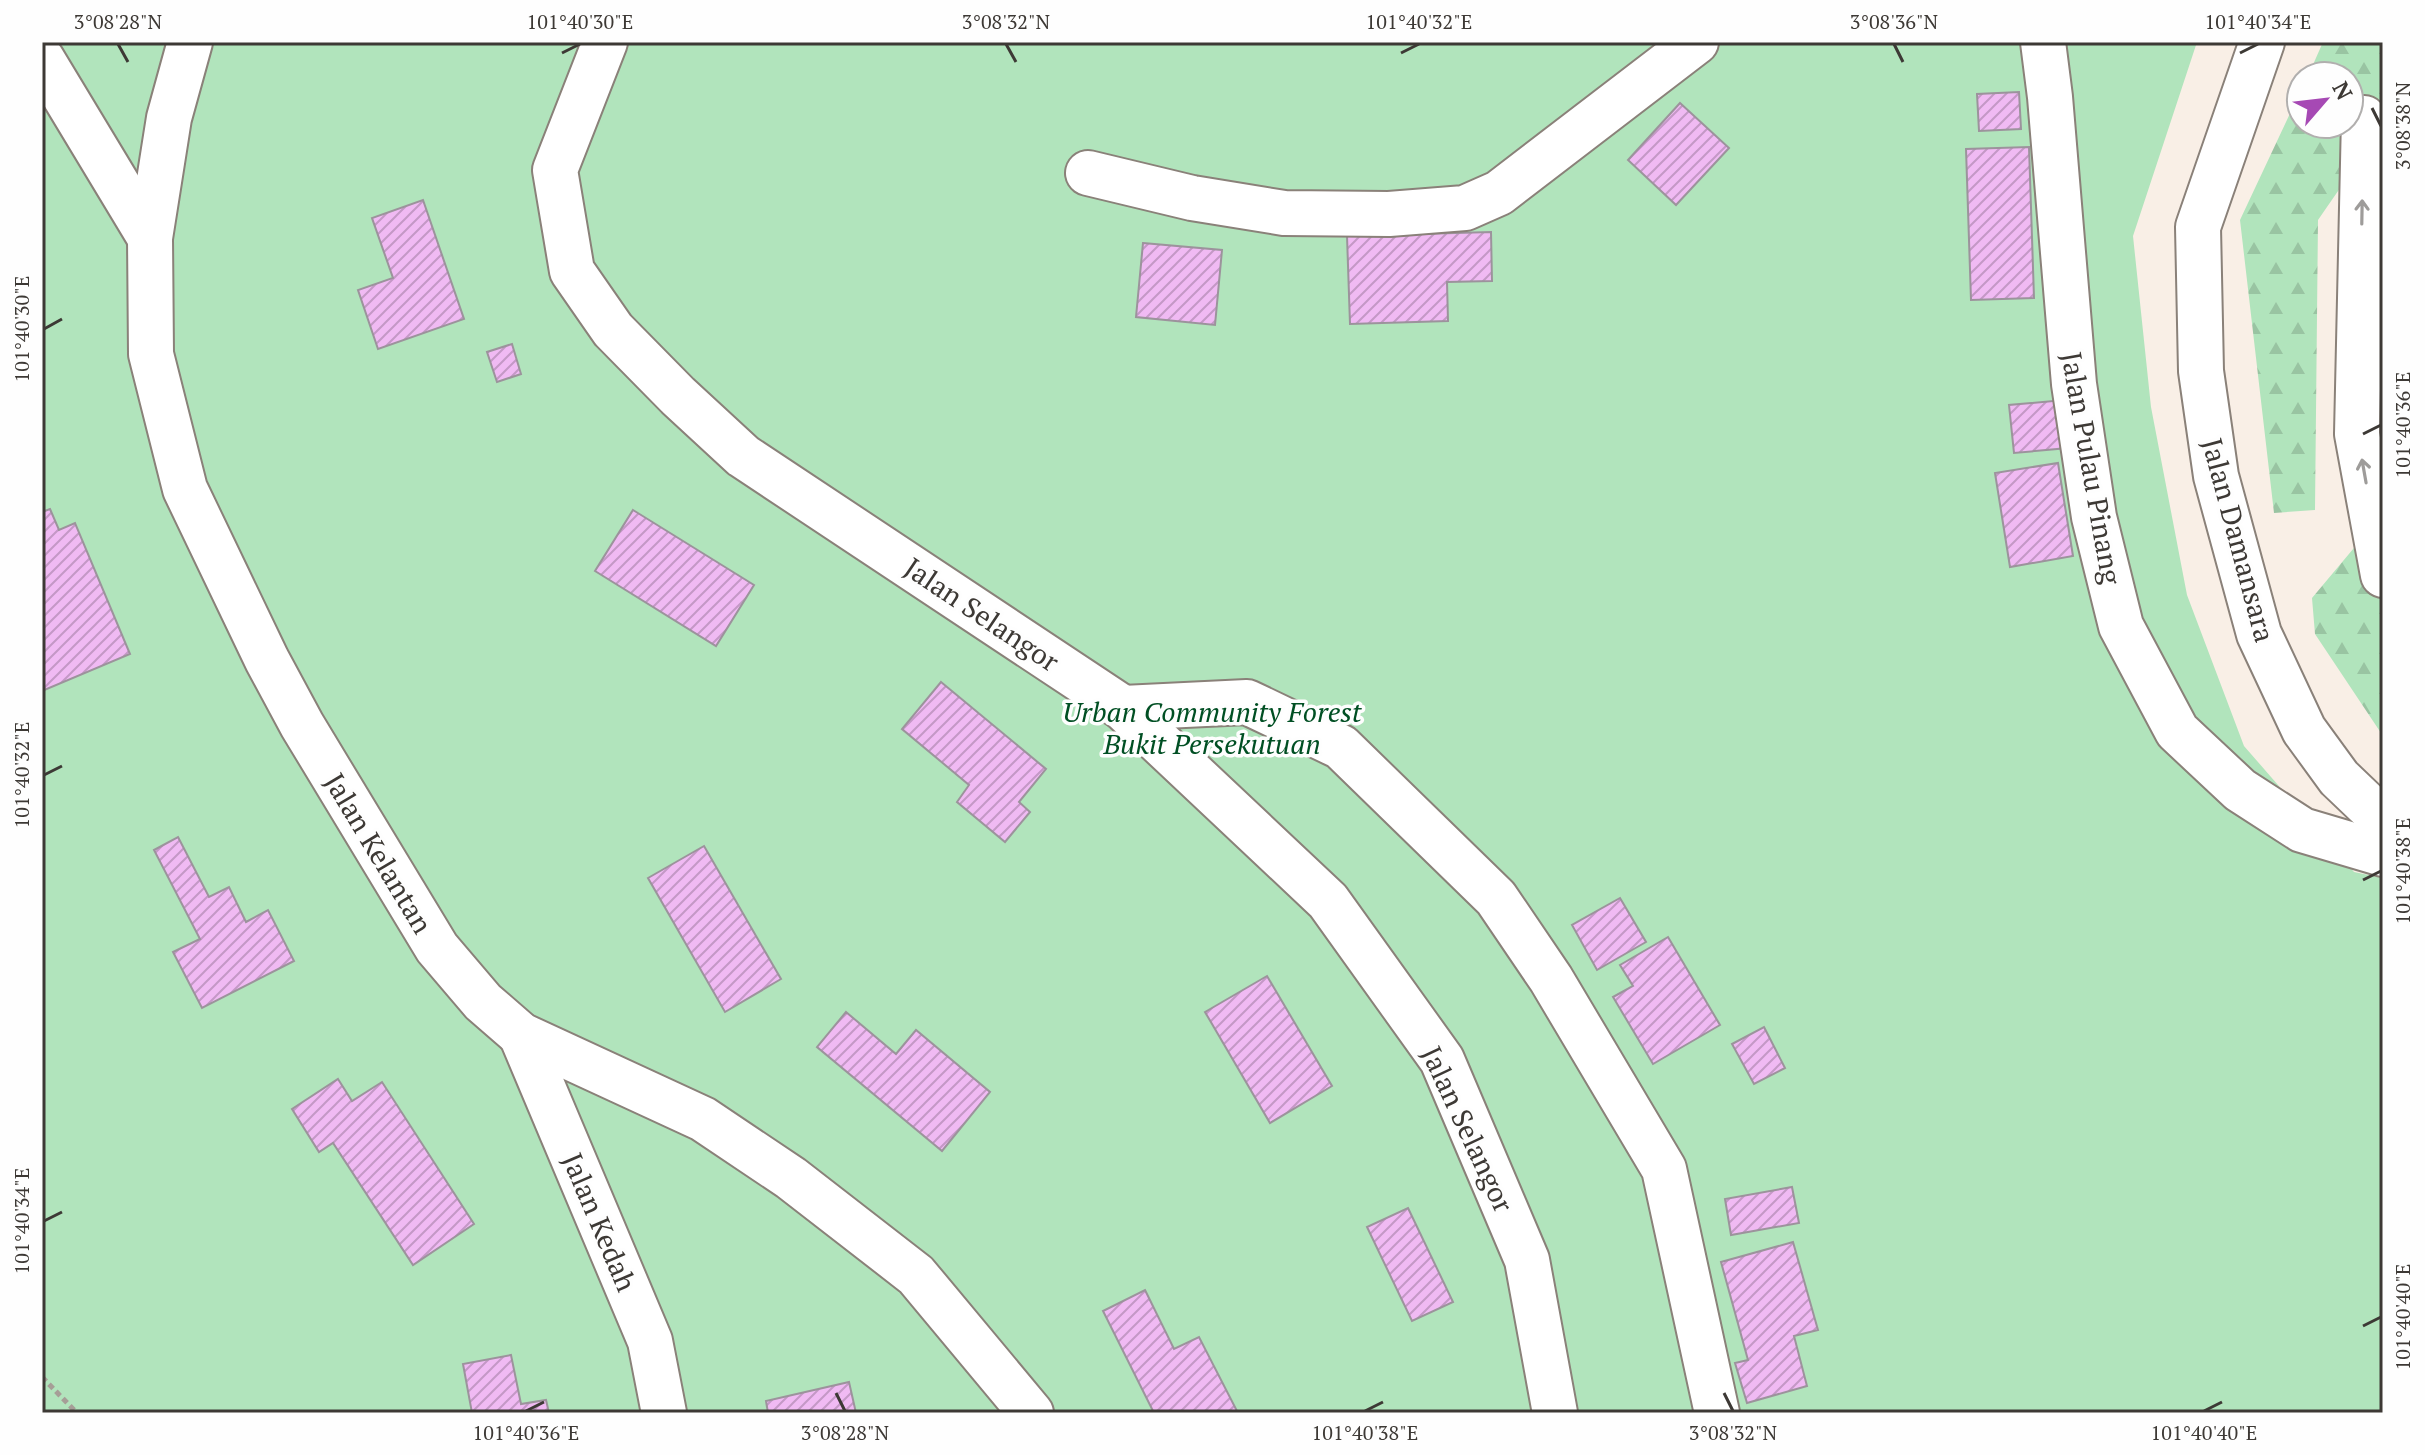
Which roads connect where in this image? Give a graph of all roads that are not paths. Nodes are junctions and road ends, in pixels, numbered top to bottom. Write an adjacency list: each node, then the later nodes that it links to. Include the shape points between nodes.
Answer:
1 (190, 42): 9 (street, Jalan Kelantan, via 169,118)
2 (605, 42): 11 (street, Jalan Selangor, via 555,170 572,271 613,330 743,456)
3 (1696, 42): 8 (street, via 1499,193 1465,208 1284,213)
4 (2043, 42): 13 (street, Jalan Pulau Pinang, via 2074,384 2094,517 2121,626 2177,731 2240,790 2302,830)
5 (2262, 42): 12 (street, Jalan Damansara, via 2198,227 2201,371 2216,476 2259,634 2304,730 2339,778)
6 (42, 59): 9 (street)
7 (2364, 140): 10 (street, one-way to 7, via 2357,434)
8 (1088, 173)
9 (150, 238): 14 (street, Jalan Kelantan, via 151,354 185,489 302,725 437,948 483,1002)
10 (2383, 575)
11 (1123, 708): 17 (street, Jalan Selangor, via 1328,901 1442,1060 1527,1260); 18 (street, via 1247,702 1341,747 1496,898 1551,979 1664,1169)
12 (2383, 820)
13 (2383, 854)
14 (521, 1035): 15 (street, Jalan Kedah, via 650,1341); 16 (street, Jalan Kelantan, via 703,1119 791,1178 916,1275)
15 (664, 1413)
16 (1031, 1413)
17 (1555, 1413)
18 (1717, 1413)

